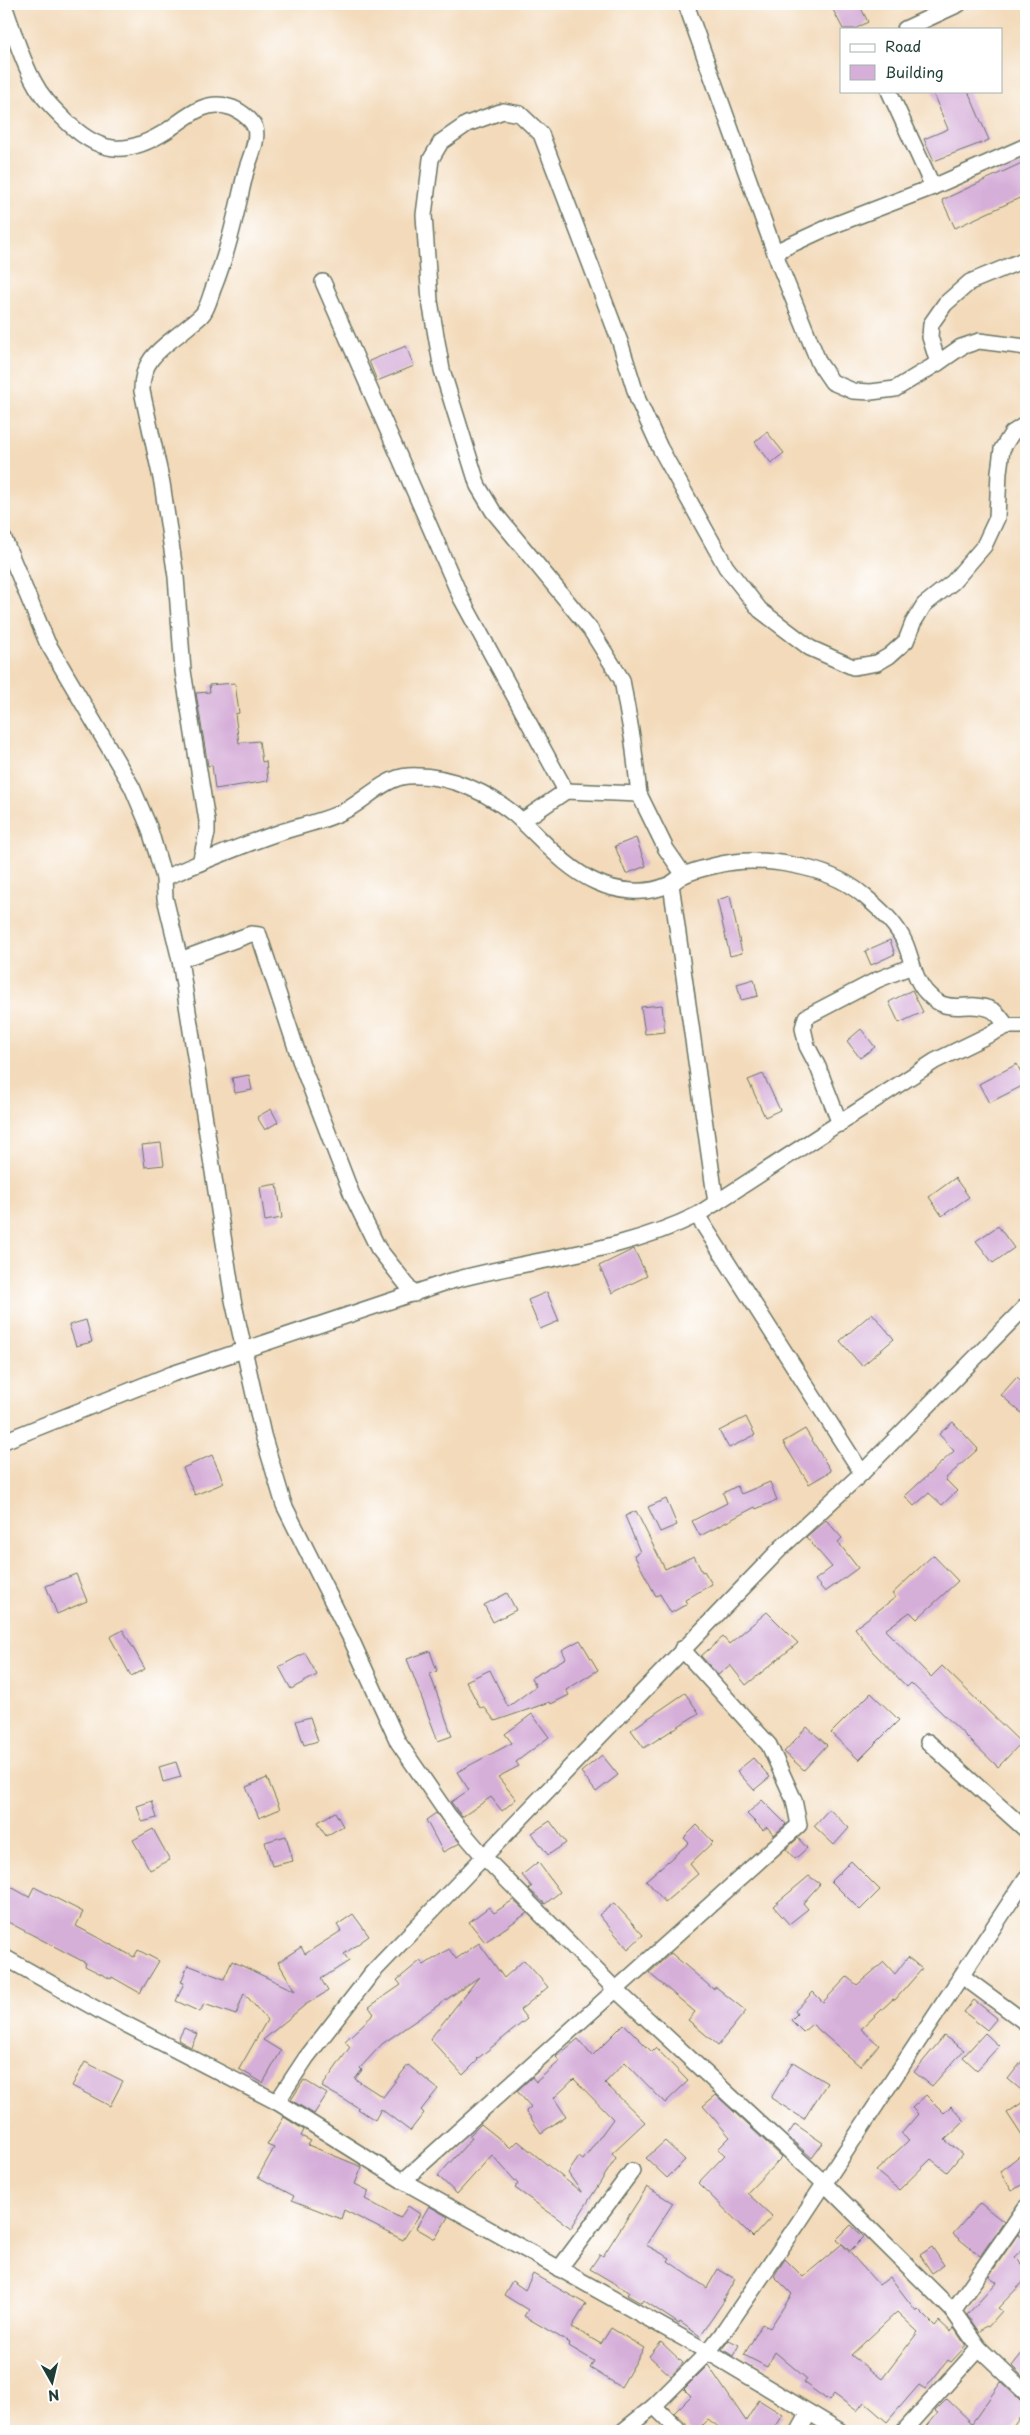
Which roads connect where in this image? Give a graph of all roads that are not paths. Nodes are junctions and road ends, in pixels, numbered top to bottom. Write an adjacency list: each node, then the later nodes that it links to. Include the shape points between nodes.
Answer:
1 (686, 4): 8 (street)
2 (959, 4): 4 (street)
3 (4, 5): 18 (street, via 40,93 69,124 94,144 129,148 150,141 190,114 217,104 231,107 246,116 254,126 256,135 227,254 204,314 156,354 146,365 142,376 142,391 162,483 176,577 183,671 207,821)
4 (907, 28)
5 (889, 92): 7 (street)
6 (1026, 146): 7 (street)
7 (933, 187): 8 (street, via 829,226)
8 (774, 252): 12 (street, via 820,363 832,382 853,391 895,389)
9 (1026, 259): 12 (street, via 970,282 945,304 931,324 930,337)
10 (322, 282): 15 (street, via 457,590)
11 (1026, 347): 12 (street, via 979,341 961,347)
12 (938, 363)
13 (1026, 424): 16 (street, via 1012,433 1002,449 997,518 984,546 953,582 924,605 912,623 906,641 877,663 853,667 810,648 760,610 726,567 660,448 638,400 620,342 541,134 520,114 503,111 467,124 442,142 431,159 424,215 429,282 442,370 466,451 478,486 493,511 590,630 622,680)
14 (4, 539): 20 (street, via 47,642 140,802)
15 (566, 792): 16 (street); 17 (street)
16 (640, 794): 19 (street, via 666,848)
17 (522, 821): 18 (street, via 480,792 450,781 408,776 392,781 345,811); 21 (street, via 551,851 597,882 640,891)
18 (200, 863): 20 (street)
19 (684, 875): 21 (street); 23 (street, via 716,865 742,862 801,866 833,877 861,893 895,926 905,942)
20 (164, 878): 22 (street, via 165,898)
21 (671, 884): 27 (street)
22 (180, 960): 29 (street, via 251,934 259,934 300,1060 352,1195 378,1248); 31 (street, via 233,1300)
23 (912, 966): 24 (street, via 925,991 940,1004 990,1009); 26 (street, via 877,980 806,1017 803,1028 807,1046)
24 (1007, 1026): 25 (street); 26 (street, via 935,1062)
25 (1026, 1026)
26 (840, 1124): 27 (street)
27 (716, 1203): 28 (street)
28 (697, 1215): 29 (street, via 659,1232 625,1242 481,1273); 33 (street)
29 (414, 1294): 31 (street)
30 (1026, 1306): 33 (street)
31 (245, 1351): 32 (street, via 172,1374); 37 (street, via 263,1435 284,1505 310,1561 351,1639 398,1742 450,1816)
32 (4, 1441)
33 (862, 1473): 34 (street, via 782,1547)
34 (682, 1649): 37 (street); 41 (street, via 769,1744 794,1800 799,1825)
35 (928, 1742): 36 (street)
36 (1026, 1830)
37 (485, 1858): 41 (street); 43 (street, via 372,1973 306,2058)
38 (1026, 1878): 40 (street)
39 (4, 1957): 43 (street, via 100,2011)
40 (962, 1976): 42 (street); 46 (street)
41 (616, 1989): 45 (street); 46 (street)
42 (1026, 2023)
43 (277, 2102): 45 (street)
44 (632, 2171): 48 (street)
45 (403, 2181): 48 (street)
46 (824, 2183): 49 (street); 51 (street)
47 (1026, 2207): 49 (street)
48 (559, 2269): 51 (street)
49 (952, 2311): 50 (street)
50 (979, 2348): 52 (street); 59 (street)
51 (708, 2352): 53 (street); 54 (street)
52 (1026, 2393)
53 (654, 2406): 55 (street); 56 (street)
54 (810, 2413): 57 (street); 58 (street)
55 (623, 2431)
56 (679, 2431)
57 (799, 2431)
58 (840, 2431)
59 (904, 2431)

